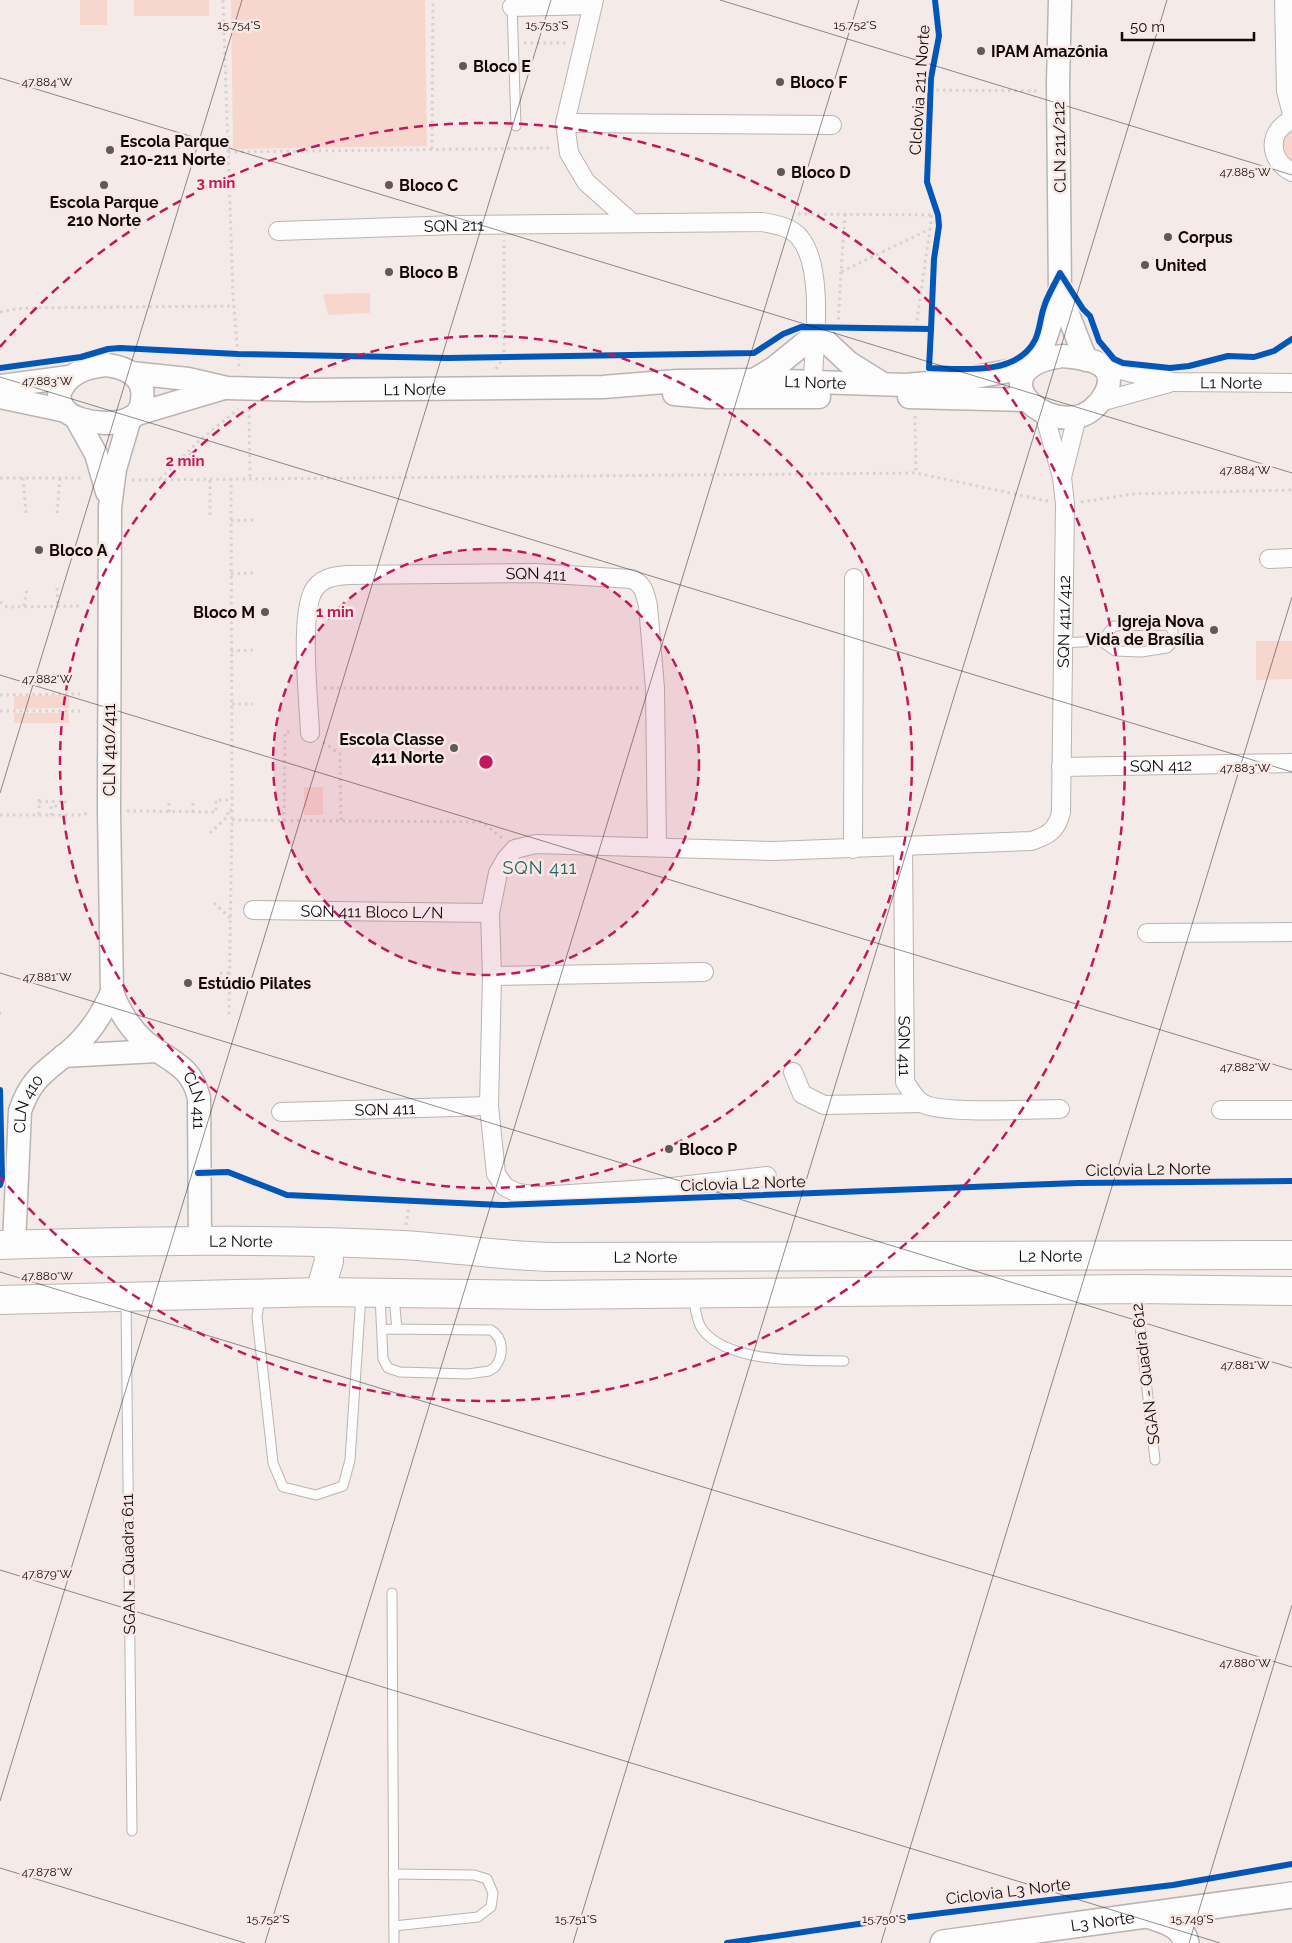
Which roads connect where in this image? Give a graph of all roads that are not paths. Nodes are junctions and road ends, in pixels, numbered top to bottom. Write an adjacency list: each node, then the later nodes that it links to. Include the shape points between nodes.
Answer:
1 (1060, 0): 13 (street, CLN 211/212)
2 (1284, 0): 5 (street, via 1286,91)
3 (593, 3): 4 (street); 7 (street)
4 (512, 4): 9 (lane)
5 (1292, 114)
6 (1292, 120): 10 (street, via 1278,128 1272,145 1278,162)
7 (565, 123): 8 (street); 11 (street, via 569,153 578,172)
8 (832, 125)
9 (516, 126)
10 (1292, 172)
11 (631, 222): 12 (street, SQN 211); 14 (street, SQN 211, via 762,222 779,225 792,232 800,237 810,256)
12 (278, 231)
13 (1060, 294): 15 (street, CLN 211/212); 16 (street, CLN 211/212)
14 (817, 330): 20 (street, via 774,368); 22 (street, via 848,362); 26 (street)
15 (1094, 363): 16 (street, via 1062,356); 21 (street, L1 Norte); 28 (street, via 1109,378)
16 (1032, 365): 22 (street, L1 Norte, via 952,381); 29 (street, via 1020,383 1020,391)
17 (131, 373): 18 (street, via 106,365); 19 (street, L1 Norte, via 188,379); 31 (street, via 139,380 143,393 142,405)
18 (69, 377): 24 (street); 30 (street, via 59,395)
19 (233, 379): 25 (street, L1 Norte, via 319,390); 31 (street, L1 Norte)
20 (754, 380): 25 (street, L1 Norte, via 677,381); 26 (street, L1 Norte)
21 (1172, 382): 23 (street, L1 Norte); 28 (street, L1 Norte)
22 (882, 384): 26 (street, L1 Norte)
23 (1292, 384)
24 (0, 386)
25 (603, 387): 26 (street, L1 Norte, via 708,397)
26 (812, 389): 29 (street, L1 Norte)
27 (0, 397): 30 (street)
28 (1100, 402): 32 (street)
29 (1035, 406): 32 (street); 33 (street, SQN 411/412)
30 (71, 414): 31 (street, via 108,423); 34 (street, CLN 410/411, via 91,443)
31 (134, 416): 34 (street, CLN 410/411)
32 (1077, 417): 33 (street, SQN 411/412)
33 (1062, 477): 39 (street, SQN 411/412, via 1065,504)
34 (108, 479): 52 (street, CLN 410/411)
35 (1269, 558): 36 (street)
36 (1292, 558)
37 (854, 578): 45 (street)
38 (1101, 641): 38 (lane, via 1115,651 1141,652 1167,648 1172,643 1173,631 1168,625 1159,624 1114,626); 39 (lane)
39 (1062, 643): 42 (street, SQN 411/412)
40 (310, 733): 44 (street, SQN 411, via 306,618 309,598 322,581 348,575 535,573 621,577 640,583 648,606 655,688)
41 (1292, 763): 42 (street, SQN 412)
42 (1060, 767): 43 (street, via 1059,822 1045,836 1030,841)
43 (902, 846): 45 (street); 56 (street, SQN 411, via 906,1082)
44 (657, 848): 45 (street); 47 (street, via 536,844 515,849 498,873)
45 (853, 849)
46 (253, 910): 47 (street, SQN 411 Bloco L/N)
47 (490, 913): 51 (street)
48 (1292, 932): 49 (street)
49 (1147, 933)
50 (704, 972): 51 (street)
51 (492, 976): 57 (street)
52 (112, 992): 53 (street, CLN 411, via 122,1015); 54 (street, CLN 410, via 93,1026)
53 (157, 1051): 54 (street); 63 (street, CLN 411, via 188,1073 199,1098)
54 (63, 1056): 65 (street, CLN 410, via 31,1085 20,1111)
55 (793, 1072): 56 (street, via 802,1094 824,1105)
56 (922, 1103): 58 (street, via 942,1109)
57 (489, 1106): 61 (street, SQN 411); 62 (street, via 496,1174 505,1187 518,1193 539,1196 663,1188)
58 (1060, 1109)
59 (1221, 1110): 60 (street)
60 (1292, 1110)
61 (281, 1112)
62 (767, 1176)
63 (200, 1242): 64 (main road, L2 Norte); 65 (main road, L2 Norte)
64 (327, 1243): 67 (main road, L2 Norte, via 402,1245 517,1256); 71 (main road, via 329,1261)
65 (7, 1245)
66 (1292, 1255): 67 (main road, L2 Norte)
67 (972, 1258): 69 (main road, via 962,1268 956,1282)
68 (1135, 1289): 69 (main road, L2 Norte); 70 (main road, L2 Norte); 80 (lane, SGAN - Quadra 612)
69 (959, 1290): 73 (main road, L2 Norte)
70 (1292, 1291)
71 (320, 1292): 72 (main road, L2 Norte); 74 (main road, L2 Norte)
72 (378, 1292): 73 (main road, L2 Norte); 74 (lane, via 343,1486 316,1496 283,1487 273,1463 257,1317); 77 (lane); 78 (lane)
73 (692, 1293): 79 (lane, via 700,1327 713,1340 735,1350 766,1358)
74 (260, 1294): 75 (main road, L2 Norte)
75 (126, 1298): 76 (main road, L2 Norte); 82 (lane, SGAN - Quadra 611)
76 (0, 1300)
77 (382, 1329): 78 (lane); 78 (lane, via 383,1359 388,1368 395,1371 468,1374 489,1371 500,1362 499,1337 491,1330)
78 (397, 1329)
79 (844, 1361)
80 (1155, 1460)
81 (392, 1593): 83 (lane)
82 (132, 1831)
83 (392, 1874): 86 (lane); 86 (lane, via 474,1875 487,1879 493,1893 491,1907 478,1917)
84 (1292, 1895): 85 (main road, L3 Norte)
85 (1150, 1916): 88 (main road, L3 Norte); 89 (main road, via 1172,1924 1181,1931)
86 (394, 1926): 87 (lane)
87 (394, 1943)
88 (943, 1943)
89 (1186, 1943)

